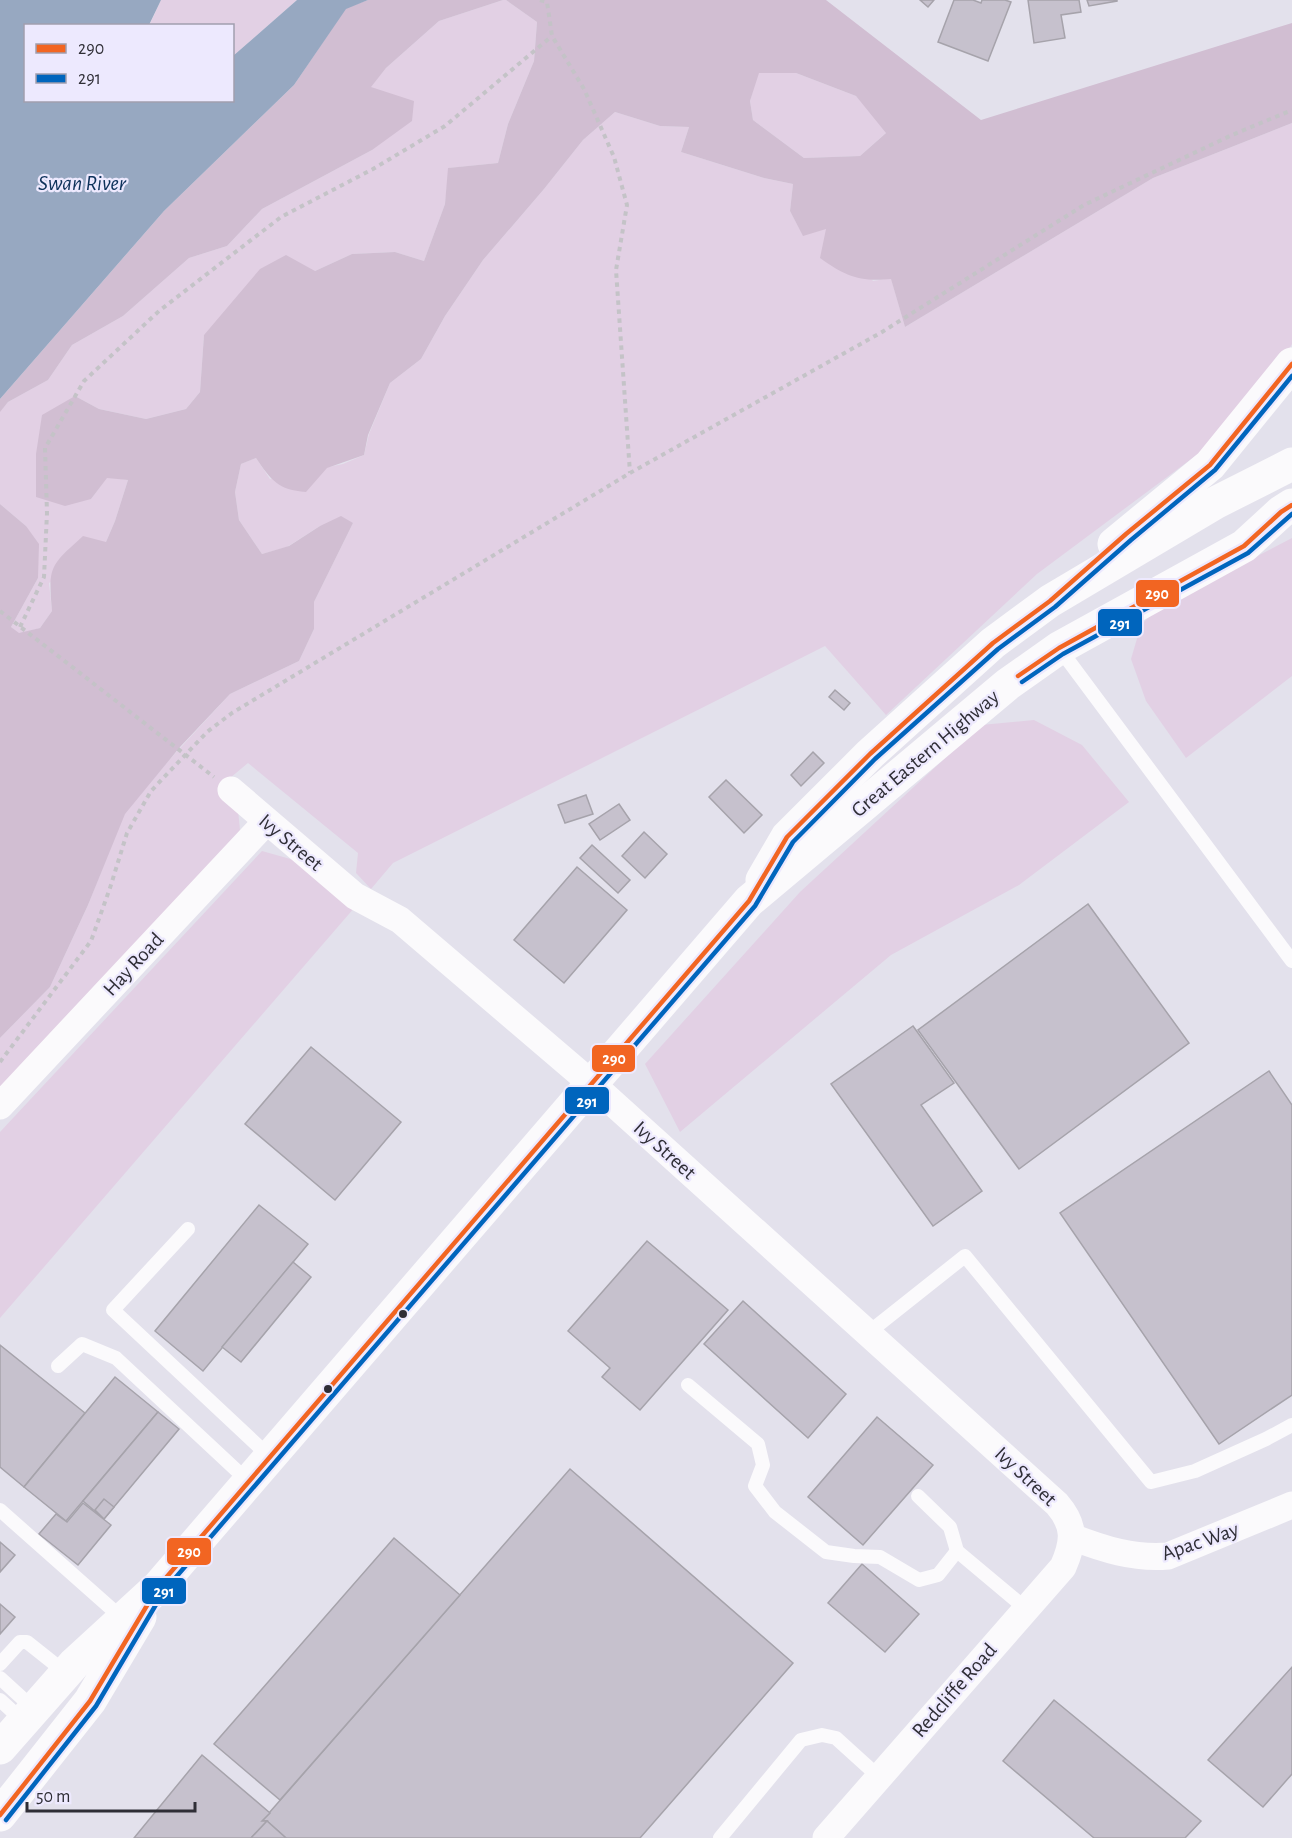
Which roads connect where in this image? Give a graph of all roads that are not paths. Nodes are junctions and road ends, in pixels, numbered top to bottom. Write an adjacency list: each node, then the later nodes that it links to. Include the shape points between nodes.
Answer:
1 (1292, 364): 6 (highway, via 1210,465)
2 (1292, 464): 6 (highway, Great Eastern Highway, via 1215,503)
3 (1292, 505): 5 (highway, Great Eastern Highway)
4 (1292, 525): 5 (highway)
5 (1244, 546): 7 (highway, Great Eastern Highway)
6 (1050, 601): 10 (highway, Great Eastern Highway, via 993,643 870,754 787,837)
7 (1059, 648): 10 (highway, Great Eastern Highway, via 1008,684); 11 (lane)
8 (231, 790): 9 (street, Ivy Street)
9 (266, 822): 12 (street, Ivy Street, via 355,896 400,920); 13 (street, Hay Road)
10 (749, 901): 12 (highway, Great Eastern Highway)
11 (1292, 961)
12 (592, 1084): 15 (street, Ivy Street); 19 (highway, Great Eastern Highway)
13 (0, 1106)
14 (189, 1229): 19 (lane, via 113,1310)
15 (868, 1333): 18 (lane, via 965,1256 1151,1482 1195,1471); 24 (street, Ivy Street, via 1057,1504 1067,1516)
16 (57, 1366): 20 (lane, via 82,1344 116,1358)
17 (688, 1385): 25 (lane, via 758,1444 763,1465 755,1486 775,1512 826,1552 880,1557 919,1580 938,1575)
18 (1292, 1425)
19 (271, 1457): 20 (highway, Great Eastern Highway)
20 (249, 1482): 26 (highway, Great Eastern Highway)
21 (918, 1496): 25 (lane, via 950,1527)
22 (1292, 1505): 24 (street, Apac Way, via 1168,1556 1148,1558 1120,1553)
23 (0, 1510): 28 (lane)
24 (1072, 1537): 27 (street, Redcliffe Road, via 1063,1567)
25 (957, 1551): 27 (lane)
26 (158, 1587): 28 (highway, Great Eastern Highway); 35 (highway, Great Eastern Highway, via 90,1701)
27 (1026, 1608): 34 (street, Redcliffe Road)
28 (123, 1619): 30 (highway, Great Eastern Highway)
29 (0, 1664): 30 (lane, via 20,1642 27,1642)
30 (66, 1673): 32 (highway, Great Eastern Highway)
31 (0, 1678): 32 (lane)
32 (19, 1710): 33 (highway, Great Eastern Highway)
33 (0, 1748)
34 (879, 1777): 36 (lane, via 836,1738 822,1735 801,1740); 37 (street, Redcliffe Road)
35 (0, 1815)
36 (720, 1838)
37 (826, 1838)

